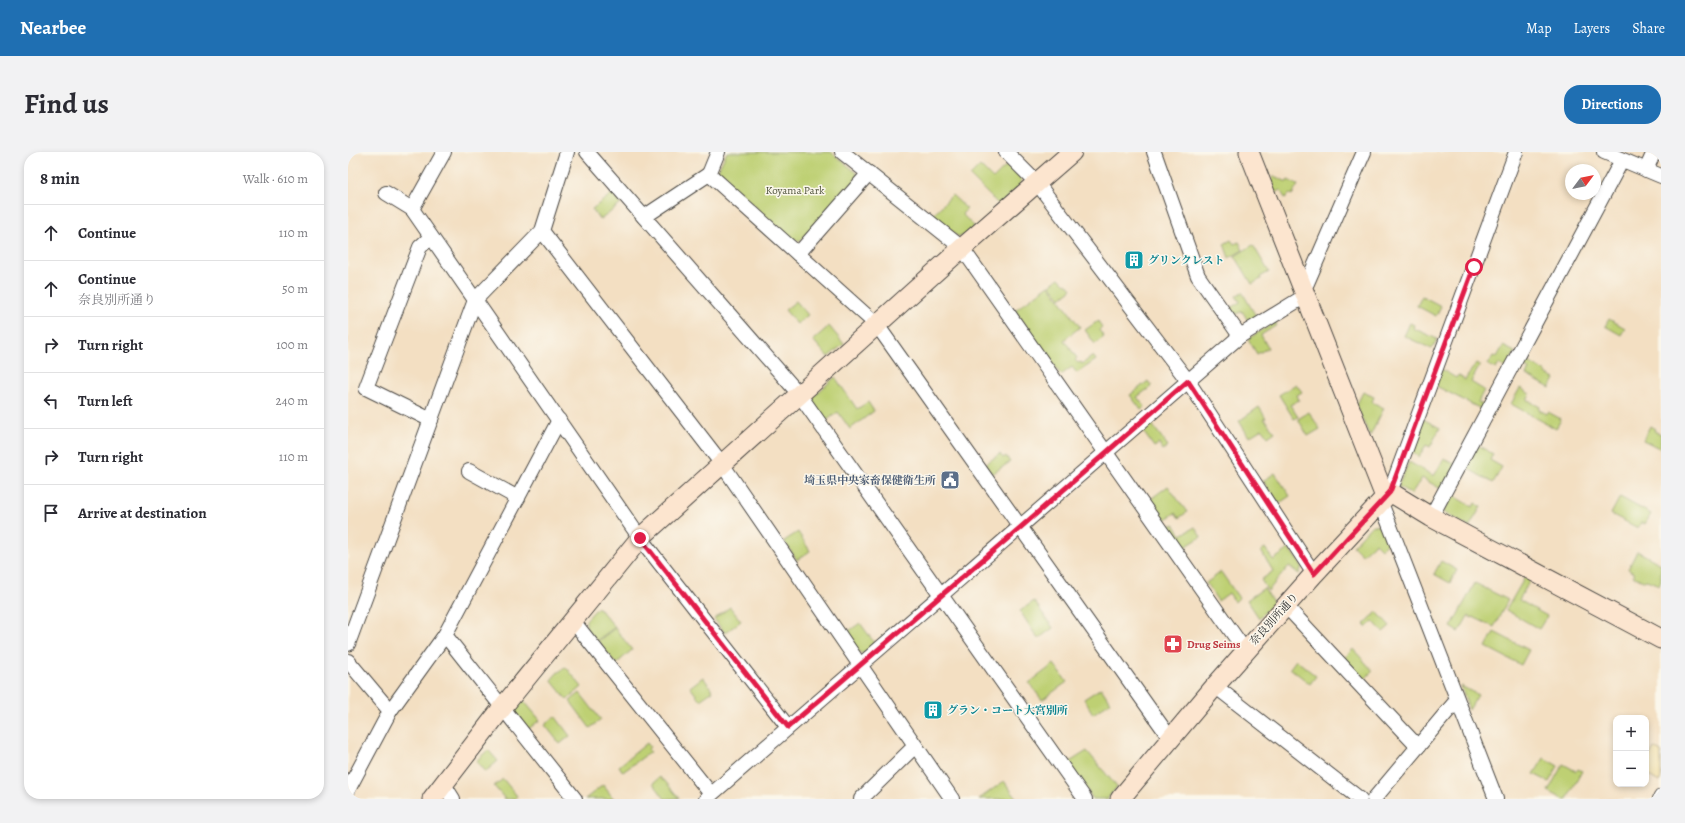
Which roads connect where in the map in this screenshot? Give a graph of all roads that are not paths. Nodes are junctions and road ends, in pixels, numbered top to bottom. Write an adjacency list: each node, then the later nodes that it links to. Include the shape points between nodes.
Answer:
1 (444, 152): 21 (street)
2 (567, 152): 23 (street)
3 (587, 152): 22 (street)
4 (718, 152): 17 (street)
5 (842, 152): 16 (street)
6 (1006, 152): 19 (street)
7 (1072, 152): 19 (street)
8 (1154, 152): 30 (street, via 1198,276)
9 (1249, 152): 27 (street)
10 (1364, 152): 27 (street)
11 (1516, 152): 38 (street)
12 (1604, 152): 14 (street)
13 (1654, 152): 15 (street)
14 (1622, 160): 15 (street); 40 (street)
15 (1646, 170): 18 (street)
16 (869, 173): 25 (street); 26 (street)
17 (709, 174): 22 (street); 26 (street)
18 (1661, 176)
19 (1037, 183): 25 (street); 31 (street)
20 (386, 193): 21 (street)
21 (412, 209): 24 (street)
22 (644, 217): 32 (street)
23 (542, 231): 28 (street); 36 (street)
24 (431, 237): 28 (street); 33 (street, via 420,247 366,388)
25 (962, 248): 29 (street); 35 (street)
26 (798, 254): 29 (street)
27 (1303, 291): 30 (street); 38 (street)
28 (475, 300): 33 (street); 34 (street)
29 (877, 326): 32 (street); 41 (street)
30 (1240, 336): 31 (street)
31 (1188, 381): 35 (street); 43 (street)
32 (799, 394): 36 (street); 44 (street)
33 (431, 420): 49 (street)
34 (559, 420): 39 (street); 42 (street)
35 (1105, 452): 41 (street); 50 (street)
36 (722, 464): 42 (street); 52 (street)
37 (469, 471): 39 (street)
38 (1385, 497): 40 (street); 43 (street, 奈良別所通り); 54 (street)
39 (518, 498): 47 (street)
40 (1431, 518): 48 (street)
41 (1021, 527): 44 (street); 58 (street)
42 (640, 538): 46 (street); 57 (street)
43 (1314, 574): 45 (street, 奈良別所通り)
44 (940, 596): 52 (street); 70 (street)
45 (1286, 606): 50 (street, 奈良別所通り); 60 (street)
46 (573, 621): 55 (street); 64 (street)
47 (445, 635): 55 (street); 56 (street)
48 (1661, 639)
49 (348, 644)
50 (1246, 652): 53 (street, 奈良別所通り)
51 (348, 661): 56 (street)
52 (860, 665): 57 (street); 59 (street)
53 (1215, 686): 58 (street, 奈良別所通り); 72 (street)
54 (1457, 700): 60 (street); 74 (street)
55 (502, 708): 62 (street); 67 (street)
56 (390, 712): 61 (street)
57 (788, 727): 64 (street)
58 (1170, 738): 71 (street, 奈良別所通り)
59 (915, 746): 68 (street); 69 (street)
60 (1418, 747): 73 (street)
61 (352, 773): 63 (street)
62 (443, 783): 65 (street); 66 (street)
63 (348, 790)
64 (708, 797)
65 (432, 799)
66 (453, 799)
67 (575, 799)
68 (861, 799)
69 (952, 799)
70 (1085, 799)
71 (1120, 799)
72 (1360, 799)
73 (1374, 799)
74 (1496, 799)

